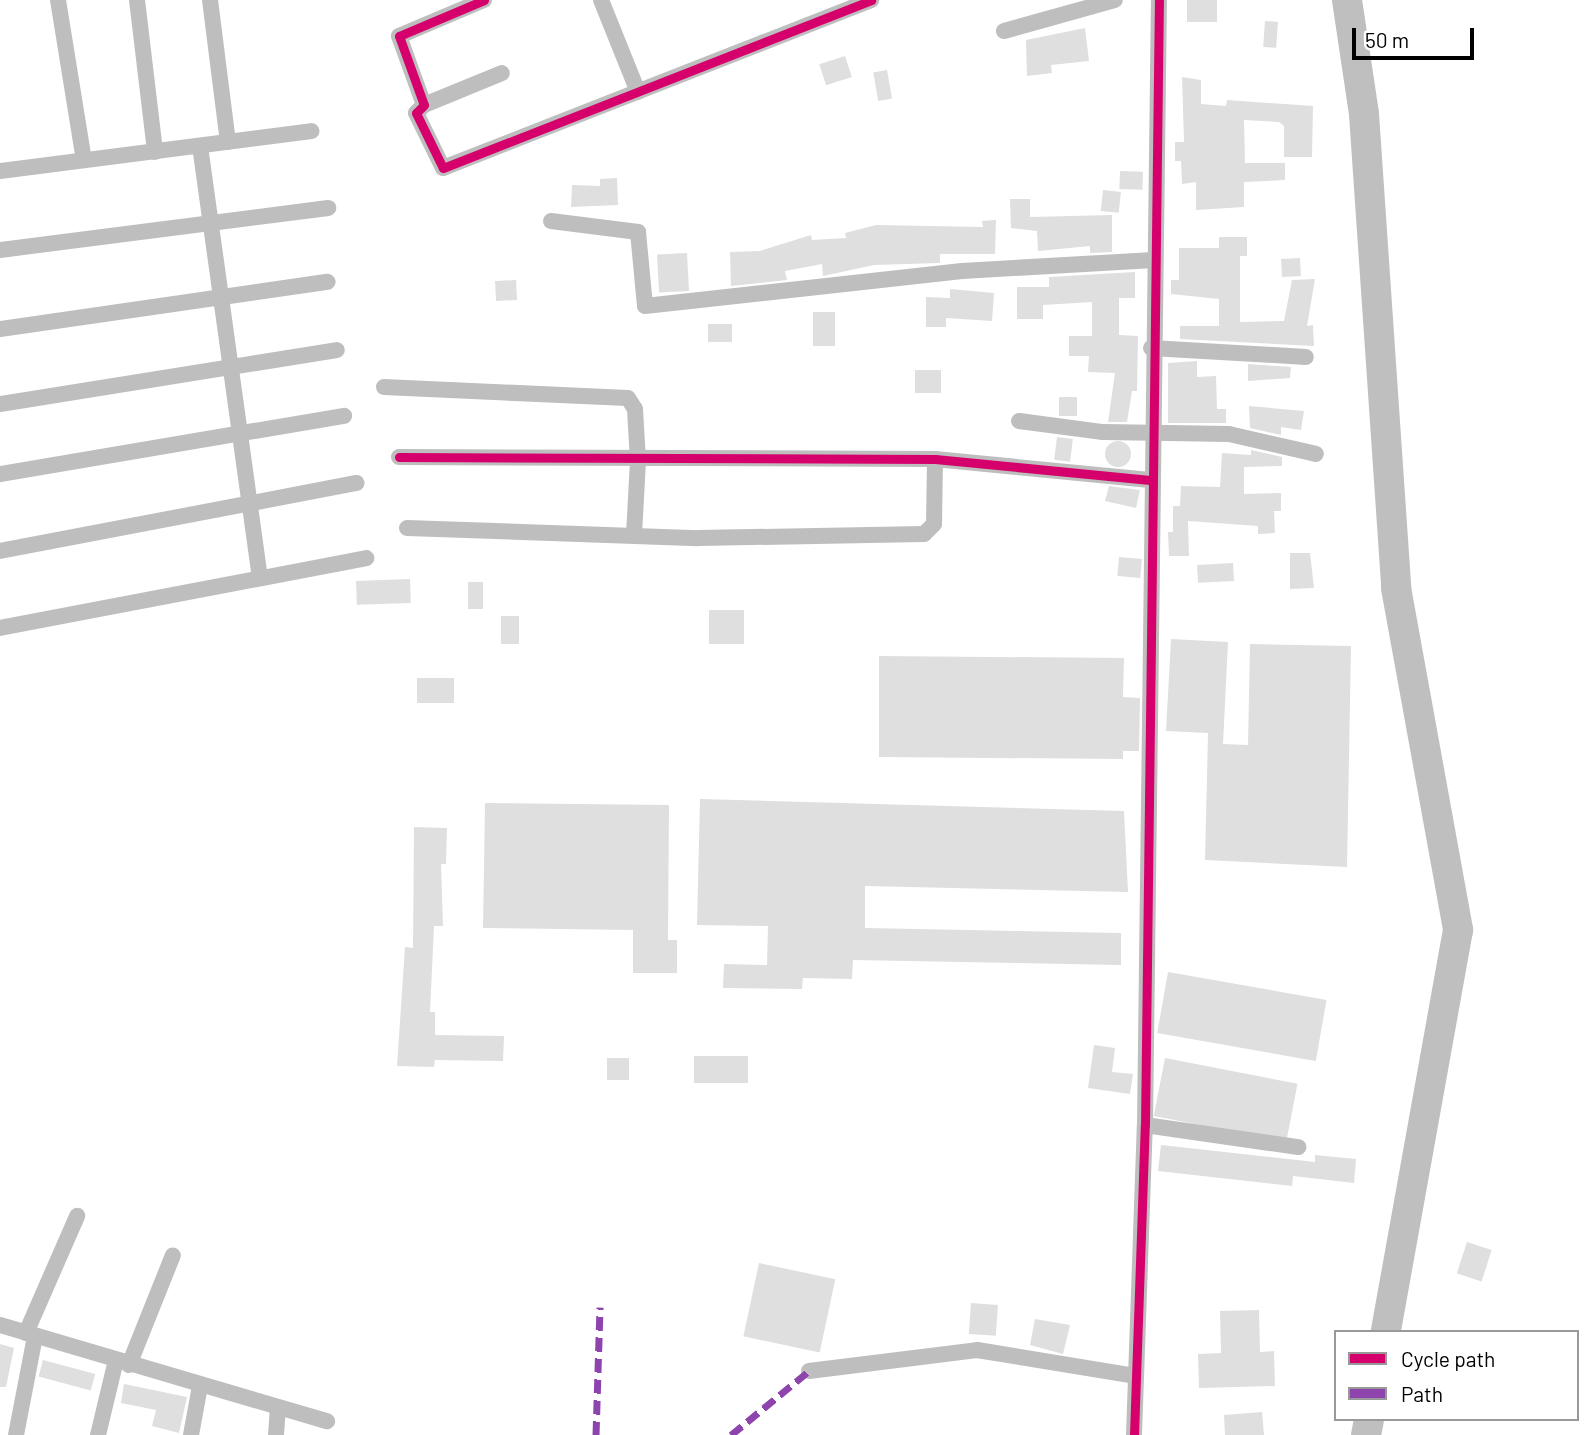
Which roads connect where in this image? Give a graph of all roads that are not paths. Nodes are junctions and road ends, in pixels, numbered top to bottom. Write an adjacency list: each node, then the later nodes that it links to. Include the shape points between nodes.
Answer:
1 (58, 0): 17 (street)
2 (136, 0): 16 (street)
3 (210, 0): 14 (street)
4 (484, 0): 12 (street, via 399,36)
5 (601, 0): 11 (street)
6 (871, 0): 11 (street)
7 (1115, 0): 9 (street)
8 (1159, 0): 23 (street)
9 (1004, 31)
10 (502, 73): 12 (street)
11 (638, 92): 12 (street, via 445,168 416,114)
12 (424, 105)
13 (312, 131): 14 (street)
14 (228, 142): 15 (street)
15 (200, 146): 16 (street); 20 (street)
16 (155, 152): 17 (street)
17 (84, 160): 18 (street)
18 (0, 171)
19 (327, 208): 20 (street)
20 (211, 221): 22 (street); 25 (street)
21 (551, 221): 23 (street, via 638,232 643,242 645,306 962,271)
22 (0, 250)
23 (1154, 260): 27 (street)
24 (328, 282): 25 (street)
25 (221, 297): 26 (street); 30 (street)
26 (0, 329)
27 (1151, 348): 29 (street); 36 (street)
28 (337, 350): 30 (street)
29 (1306, 357)
30 (231, 367): 32 (street); 35 (street)
31 (384, 387): 40 (street, via 622,396 635,409)
32 (0, 404)
33 (344, 416): 35 (street)
34 (1019, 421): 36 (street)
35 (240, 433): 41 (street); 44 (street)
36 (1150, 433): 37 (street, via 1250,436); 42 (street)
37 (1316, 454)
38 (399, 457): 40 (street)
39 (935, 459): 40 (street); 42 (street); 46 (street, via 934,524 924,534)
40 (638, 461): 46 (street)
41 (0, 474)
42 (1150, 480): 51 (street)
43 (357, 483): 44 (street)
44 (251, 506): 47 (street); 49 (street)
45 (407, 528): 46 (street)
46 (634, 536)
47 (0, 551)
48 (366, 558): 49 (street)
49 (260, 578): 50 (street)
50 (0, 628)
51 (1145, 1125): 52 (street); 59 (street)
52 (1298, 1147)
53 (77, 1216): 56 (street)
54 (173, 1255): 57 (street)
55 (0, 1325): 56 (street)
56 (30, 1334): 57 (street); 63 (street)
57 (122, 1363): 60 (street); 64 (street)
58 (809, 1371): 59 (street, via 977,1350)
59 (1135, 1376): 67 (street)
60 (200, 1386): 61 (street); 65 (street)
61 (278, 1408): 62 (street); 66 (street)
62 (327, 1421)
63 (16, 1435)
64 (98, 1435)
65 (191, 1435)
66 (276, 1435)
67 (1134, 1435)

